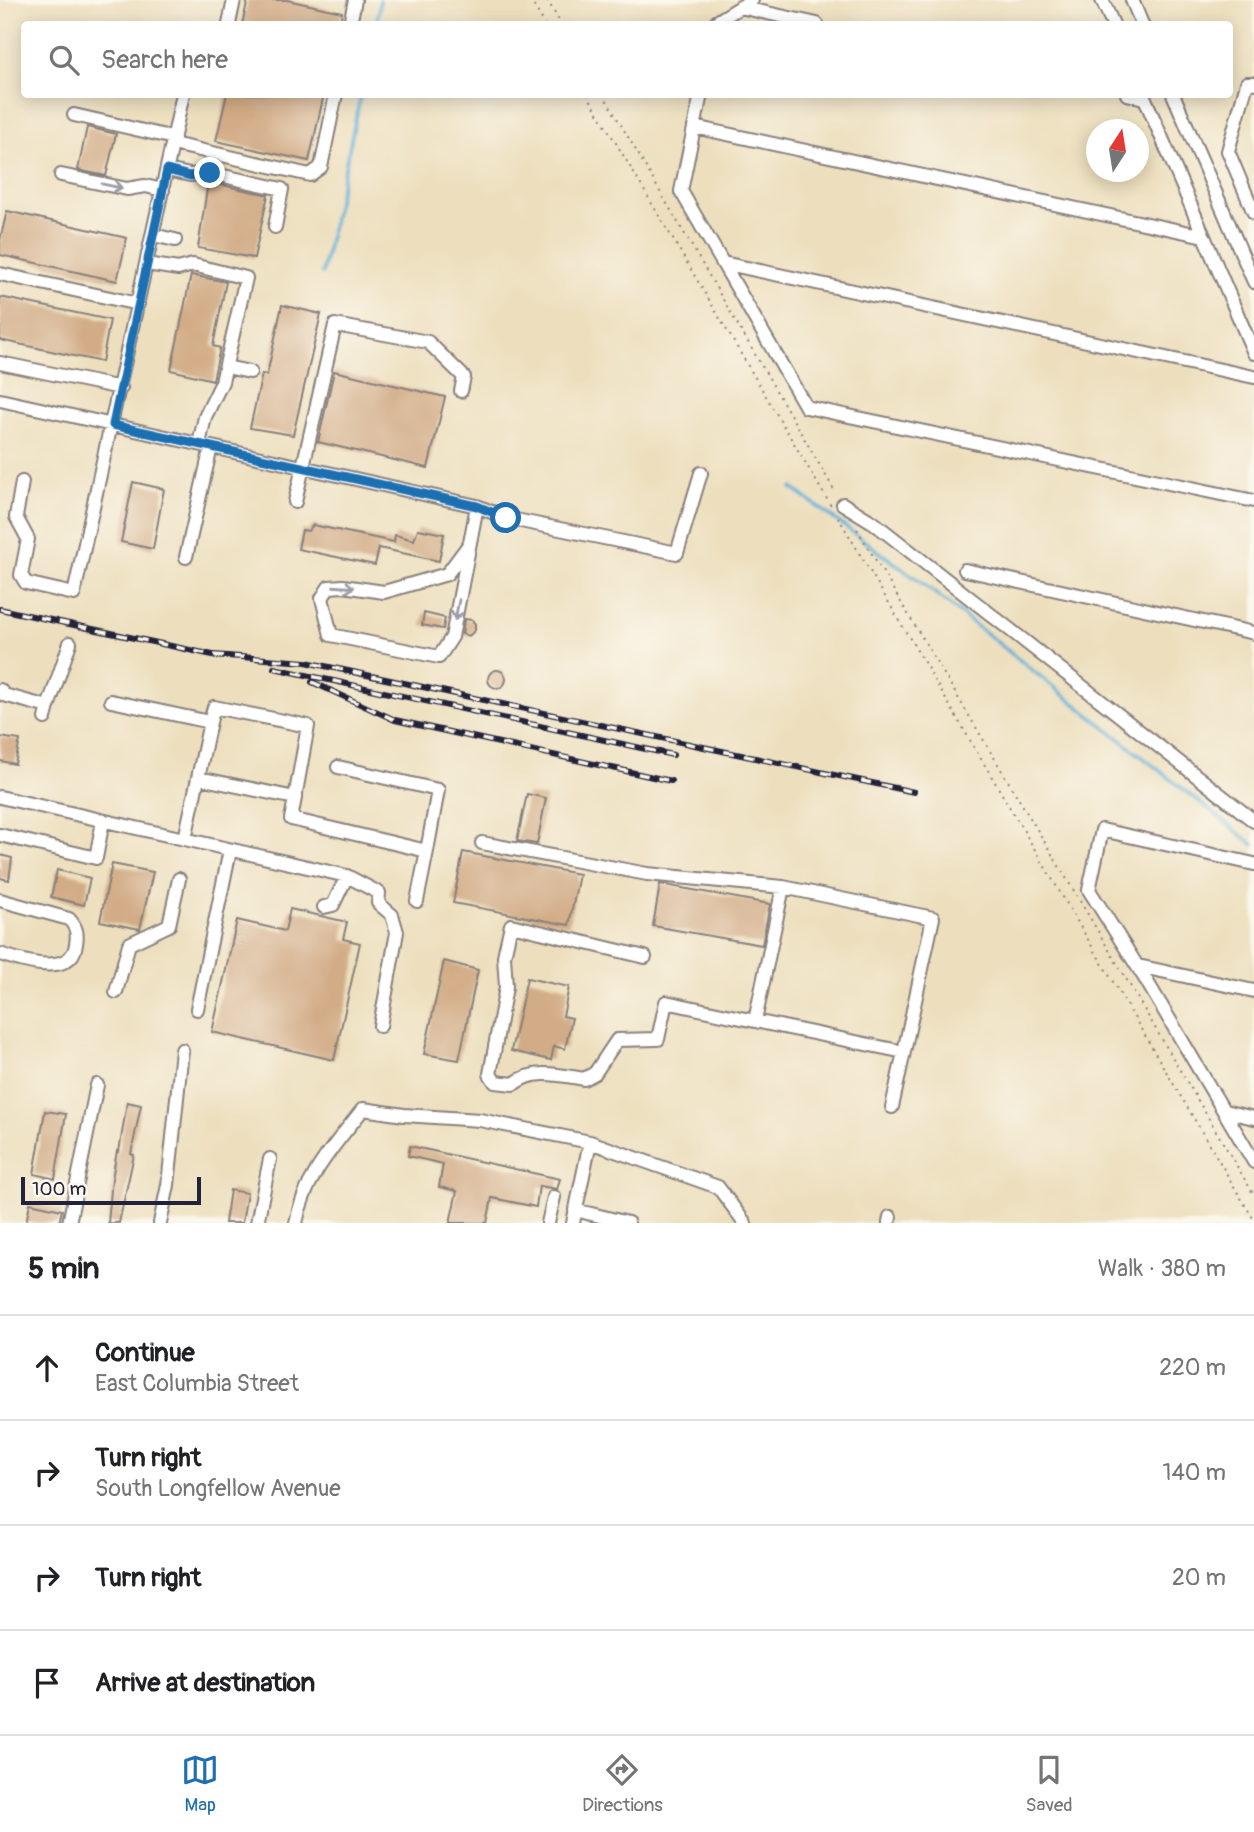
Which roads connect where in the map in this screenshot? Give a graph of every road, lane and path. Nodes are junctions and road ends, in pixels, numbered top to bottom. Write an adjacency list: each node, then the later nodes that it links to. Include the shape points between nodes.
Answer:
1 (234, 0): 9 (street)
2 (355, 0): 10 (street)
3 (530, 0): 11 (path)
4 (547, 0): 12 (path)
5 (752, 0): 8 (street)
6 (1102, 0): 15 (street)
7 (1132, 0): 16 (street)
8 (740, 7): 13 (street); 14 (street)
9 (230, 21)
10 (351, 21)
11 (543, 21)
12 (559, 21)
13 (718, 21)
14 (803, 21)
15 (1111, 21)
16 (1141, 21)
17 (1254, 83): 31 (street, via 1247,83 1228,151)
18 (182, 98): 27 (street)
19 (335, 98): 27 (street, via 321,167 310,175)
20 (589, 98): 105 (path)
21 (605, 98): 56 (path)
22 (700, 98): 26 (street)
23 (1144, 98): 34 (street)
24 (1175, 98): 39 (street)
25 (75, 115): 27 (street)
26 (694, 127): 34 (street); 36 (street, via 681,191)
27 (173, 141): 28 (street)
28 (167, 170): 30 (street); 32 (street, via 190,176 210,173 282,189)
29 (61, 175): 30 (street, one-way to 30, via 127,189)
30 (163, 190): 33 (street)
31 (1254, 214)
32 (275, 226)
33 (153, 235): 35 (street); 37 (street)
34 (1204, 236): 41 (street)
35 (176, 240)
36 (723, 263): 45 (street); 54 (street, via 806,407)
37 (147, 264): 40 (street); 43 (street, via 178,270 192,265 246,278)
38 (0, 274): 40 (street)
39 (1254, 282)
40 (138, 304): 46 (street)
41 (1254, 353)
42 (0, 363): 46 (street)
43 (226, 367): 44 (street); 50 (street, via 205,417)
44 (250, 372)
45 (1254, 377)
46 (121, 388): 49 (street)
47 (461, 391): 51 (street, via 464,377 428,342 335,325)
48 (0, 400): 49 (street)
49 (113, 425): 50 (street); 53 (street, via 74,594 26,583 20,575 28,539 16,517)
50 (205, 445): 51 (street); 60 (street)
51 (302, 467): 55 (street); 57 (street)
52 (701, 473): 57 (street, via 677,553 506,518)
53 (22, 482)
54 (1254, 501)
55 (295, 502)
56 (843, 504): 72 (street, via 874,523)
57 (477, 506): 59 (street)
58 (855, 526): 102 (path)
59 (470, 543): 59 (street, one-way to 59, via 452,637 439,657 331,635 322,598 329,587 384,593 447,574)
60 (186, 557)
61 (965, 570): 62 (street)
62 (1254, 634)
63 (70, 643): 64 (street, via 47,713)
64 (1, 695)
65 (111, 701): 66 (street)
66 (210, 722): 68 (street); 70 (street, via 214,706 308,726)
67 (338, 767): 77 (street, via 438,790)
68 (199, 778): 70 (street); 74 (street)
69 (0, 797): 71 (street)
70 (295, 798): 77 (street, via 292,819)
71 (103, 821): 73 (street, via 96,858); 74 (street)
72 (1254, 821)
73 (0, 835)
74 (185, 839): 76 (street)
75 (482, 843): 81 (street, via 647,874)
76 (230, 849): 79 (street); 90 (street)
77 (427, 851): 83 (street)
78 (1254, 864): 87 (street, via 1102,830 1089,890)
79 (347, 876): 84 (street, via 332,905); 92 (street, via 379,893 378,903 392,915 397,932)
80 (179, 879): 89 (street, via 169,925 129,944)
81 (783, 887): 91 (street); 94 (street, via 933,918)
82 (0, 900): 85 (street, via 69,919 77,927 75,950 67,961 54,966)
83 (418, 901)
84 (324, 907)
85 (0, 954)
86 (645, 957): 91 (street, via 511,925 504,956 506,987 490,1074 495,1082 514,1084 525,1075 584,1079 595,1073 617,1040 658,1039 666,1002)
87 (1138, 966): 88 (street); 97 (street)
88 (1254, 991)
89 (116, 992)
90 (197, 1009)
91 (755, 1021): 94 (street)
92 (380, 1026)
93 (182, 1050): 107 (street)
94 (904, 1052): 96 (street)
95 (97, 1085): 106 (street)
96 (892, 1107)
97 (1224, 1111): 98 (street); 101 (street)
98 (1254, 1118)
99 (590, 1142): 104 (street); 109 (street, via 480,1120 363,1109 315,1170); 113 (street, via 718,1187)
100 (270, 1159): 108 (street)
101 (1254, 1162)
102 (1254, 1195)
103 (554, 1197): 110 (street)
104 (575, 1209): 111 (street); 112 (street)
105 (1254, 1220)
106 (69, 1223)
107 (160, 1223)
108 (257, 1223)
109 (296, 1223)
110 (548, 1223)
111 (573, 1223)
112 (628, 1223)
113 (745, 1223)

